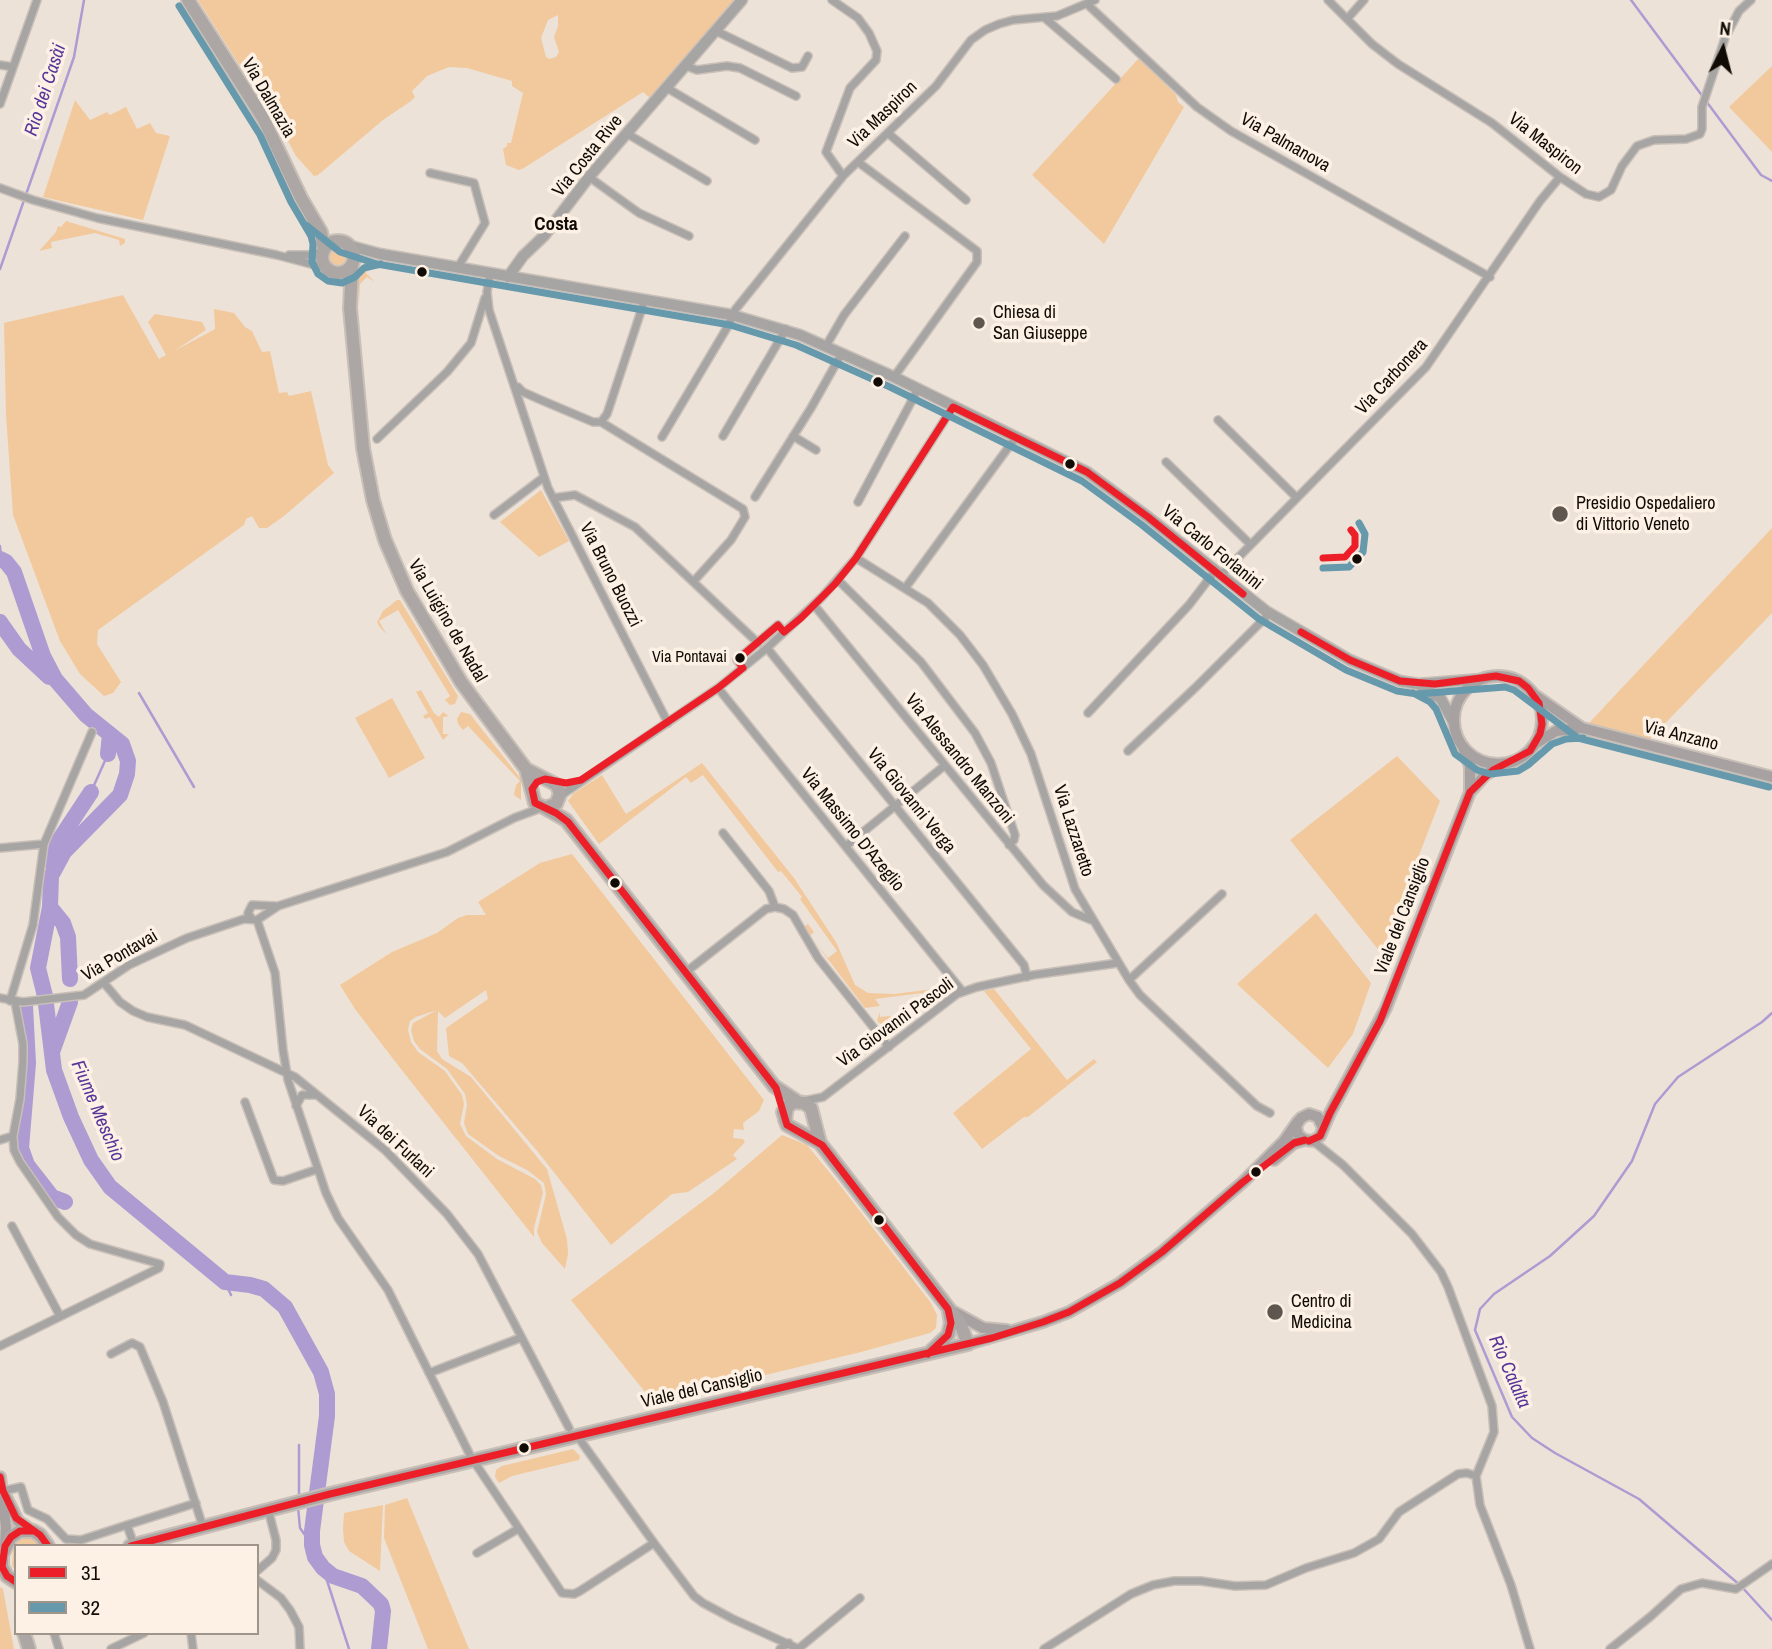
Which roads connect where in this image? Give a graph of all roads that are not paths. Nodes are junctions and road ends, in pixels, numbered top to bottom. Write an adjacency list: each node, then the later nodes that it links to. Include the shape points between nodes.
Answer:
1 (37, 0): 16 (street)
2 (188, 0): 32 (main road, Via Dalmazia, via 263,118)
3 (742, 0): 12 (street, Via Costa Rive)
4 (832, 0): 26 (street, via 858,18 877,51 876,60 850,88 826,152)
5 (1095, 0): 9 (street, Via Maspiron)
6 (1328, 0): 11 (street, Via Maspiron)
7 (1364, 0): 11 (street)
8 (1751, 0): 28 (street, Via Maspiron, via 1739,11 1725,38 1702,107 1700,134 1637,146 1604,196 1586,194)
9 (1087, 4): 10 (street, Via Maspiron); 44 (street, Via Palmanova, via 1197,107 1231,131)
10 (1046, 19): 17 (street); 22 (street, Via Maspiron, via 1013,20 976,35 936,86)
11 (1348, 19): 28 (street, Via Maspiron, via 1398,64 1492,122)
12 (716, 31): 13 (street, via 792,68 802,67); 15 (street, Via Costa Rive)
13 (808, 56)
14 (0, 65): 16 (street)
15 (686, 66): 18 (street, Via Costa Rive); 19 (street, via 740,68)
16 (13, 67): 20 (street)
17 (1116, 79)
18 (667, 88): 21 (street, Via Costa Rive); 23 (street)
19 (796, 96)
20 (0, 104)
21 (626, 134): 27 (street, Via Costa Rive); 29 (street)
22 (888, 134): 24 (street, Via Maspiron); 31 (street)
23 (755, 140)
24 (858, 162): 26 (street, Via Maspiron); 54 (street, via 976,251 977,262)
25 (430, 173): 40 (street, via 474,183 485,223)
26 (843, 176): 48 (street, Via Maspiron)
27 (589, 177): 33 (street, via 639,213); 43 (street, Via Costa Rive)
28 (1560, 177): 44 (street, Via Carbonera)
29 (707, 181)
30 (0, 188): 37 (street, via 131,226)
31 (966, 200)
32 (312, 217): 35 (main road, Via Dalmazia); 36 (main road, Via Dalmazia)
33 (689, 236)
34 (905, 236): 52 (street)
35 (346, 244): 36 (main road, via 331,243); 38 (street, Via Dalmazia); 39 (main road, via 353,253)
36 (324, 251): 37 (street); 41 (main road, via 322,260)
37 (277, 254): 41 (street)
38 (379, 254): 39 (street, Via Dalmazia); 40 (street, Via Dalmazia)
39 (352, 264): 41 (main road, via 340,273); 47 (main road, Via Luigino de Nadal)
40 (458, 267): 42 (street, Via Dalmazia)
41 (329, 270): 47 (main road, Via Luigino de Nadal)
42 (490, 274): 43 (street, Via Dalmazia); 45 (street, Via Bruno Buozzi)
43 (508, 276): 46 (street, Via Dalmazia)
44 (1490, 277): 71 (street, Via Carbonera, via 1426,367)
45 (487, 292): 49 (street, Via Bruno Buozzi); 51 (street)
46 (645, 299): 48 (street, Via Dalmazia); 61 (street)
47 (350, 308): 101 (main road, Via Luigino de Nadal, via 364,457 389,553 448,662)
48 (733, 315): 50 (street, Via Dalmazia); 65 (street, Via Maspiron)
49 (493, 322): 51 (street, via 482,321); 55 (street, Via Bruno Buozzi)
50 (786, 329): 52 (street, Via Dalmazia); 62 (street)
51 (476, 330): 66 (street, via 447,372)
52 (826, 346): 53 (street, Via Dalmazia)
53 (842, 353): 54 (street, Via Dalmazia); 63 (street)
54 (894, 377): 56 (street, Via Dalmazia)
55 (514, 381): 57 (street, via 523,392); 59 (street, Via Bruno Buozzi)
56 (918, 389): 58 (street, Via Dalmazia); 73 (street)
57 (541, 400): 59 (street, via 529,402); 61 (street)
58 (954, 407): 64 (street, Via Carlo Forlanini); 76 (street)
59 (525, 414): 69 (street, Via Bruno Buozzi)
60 (1218, 420): 71 (street)
61 (601, 422): 79 (street, via 745,512 731,540)
62 (723, 436)
63 (793, 436): 67 (street); 70 (street)
64 (1016, 436): 77 (street, Via Carlo Forlanini, via 1102,483); 80 (street)
65 (662, 437)
66 (377, 439)
67 (816, 450)
68 (1166, 462): 75 (street)
69 (544, 477): 72 (street, Via Bruno Buozzi); 74 (street)
70 (755, 497)
71 (1296, 497): 75 (street, Via Carbonera)
72 (553, 498): 79 (street, via 575,495 609,512 648,538); 92 (street, Via Bruno Buozzi)
73 (858, 502)
74 (494, 515)
75 (1250, 544): 77 (street, Via Carbonera)
76 (856, 558): 78 (street); 80 (street, Via Lazzaretto)
77 (1217, 574): 82 (street, Via Carlo Forlanini); 91 (street, Via Carbonera)
78 (838, 580): 81 (street); 114 (street, via 921,662 975,733 991,763 1015,835)
79 (694, 581): 84 (street)
80 (906, 587): 122 (street, Via Lazzaretto, via 960,635 1003,698 1031,754 1069,875)
81 (814, 605): 83 (street); 100 (street, Via Alessandro Manzoni)
82 (1270, 613): 88 (street, Via Carlo Forlanini, via 1350,660); 98 (street)
83 (784, 632): 84 (street, via 778,625); 85 (street)
84 (758, 643): 86 (street, via 737,660)
85 (767, 648): 86 (street); 108 (street, Via Giovanni Verga)
86 (743, 668): 89 (street)
87 (1482, 679): 88 (street, Via Carlo Forlanini); 90 (main road, via 1507,677); 93 (main road, via 1458,701)
88 (1418, 684): 93 (street, Via Carlo Forlanini, via 1441,699)
89 (718, 688): 92 (street); 115 (street, Via Massimo D'Azeglio)
90 (1534, 694): 94 (main road, Via Anzano); 96 (main road, via 1542,713)
91 (1088, 713)
92 (668, 723): 103 (street)
93 (1454, 723): 97 (main road)
94 (1582, 728): 96 (main road, Via Anzano, via 1556,731); 102 (main road, Via Anzano)
95 (92, 732): 113 (street)
96 (1536, 744): 99 (main road, via 1522,757)
97 (1464, 747): 99 (main road, via 1482,761); 106 (main road, Viale del Cansiglio)
98 (1128, 751)
99 (1504, 764): 106 (main road, Viale del Cansiglio, via 1485,775)
100 (944, 766): 108 (street); 114 (street, Via Alessandro Manzoni)
101 (526, 769): 104 (main road, Via Luigino de Nadal); 105 (main road, Via Luigino de Nadal)
102 (1772, 777)
103 (581, 780): 104 (street); 107 (street)
104 (550, 781): 105 (main road, via 537,782); 107 (main road, via 559,788)
105 (531, 792): 109 (main road); 110 (street, Via Pontavai, via 525,809)
106 (1470, 792): 132 (main road, Viale del Cansiglio, via 1386,1008)
107 (560, 797): 109 (main road, via 552,807); 111 (main road)
108 (895, 806): 115 (street); 125 (street, Via Giovanni Verga, via 1024,965)
109 (543, 808): 110 (street, Via Pontavai); 111 (main road)
110 (514, 818): 119 (street, Via Pontavai, via 447,852)
111 (566, 820): 124 (main road)
112 (723, 833): 120 (street, via 772,894)
113 (44, 844): 116 (street); 130 (street)
114 (1009, 845): 122 (street, Via Alessandro Manzoni, via 1054,896 1076,915)
115 (846, 846): 128 (street, Via Massimo D'Azeglio)
116 (0, 848)
117 (1222, 894): 126 (street)
118 (260, 906): 119 (street, Via Pontavai); 121 (street, via 263,911); 121 (street, via 255,904 247,913)
119 (278, 906): 121 (street, Via Pontavai)
120 (775, 907): 124 (street); 131 (street, via 793,915 818,958)
121 (257, 919): 127 (street, Via Pontavai, via 235,921 176,942); 133 (street, via 275,973)
122 (1091, 920): 123 (street, Via Lazzaretto)
123 (1118, 963): 125 (street, Via Giovanni Pascoli); 126 (street, Via Lazzaretto)
124 (686, 972): 134 (main road)
125 (1027, 977): 128 (street, Via Giovanni Pascoli)
126 (1129, 980): 140 (street, Via Lazzaretto, via 1256,1107)
127 (104, 983): 130 (street, Via Pontavai, via 84,995); 133 (street, Via dei Furlani, via 120,1002 142,1015 185,1025)
128 (962, 991): 131 (street, Via Giovanni Pascoli)
129 (0, 998): 130 (street, Via Pontavai)
130 (16, 1001): 147 (street, via 23,1062)
131 (889, 1046): 136 (street, Via Giovanni Pascoli)
132 (1364, 1051): 141 (main road, Viale del Cansiglio, via 1327,1105); 146 (main road, Viale del Cansiglio)
133 (286, 1073): 135 (street, Via dei Furlani); 139 (street)
134 (776, 1088): 138 (main road); 143 (main road)
135 (319, 1096): 139 (street, via 304,1094); 158 (street, Via dei Furlani, via 385,1150 456,1225 491,1277)
136 (822, 1098): 138 (street, Via Giovanni Pascoli); 142 (street, Via Giovanni Pascoli)
137 (245, 1102): 152 (street, via 274,1180)
138 (799, 1102): 142 (main road, via 811,1108); 143 (main road, via 787,1107)
139 (296, 1105): 152 (street)
140 (1270, 1113)
141 (1310, 1114): 144 (main road); 146 (main road, via 1321,1120)
142 (813, 1117): 145 (main road, via 809,1126); 150 (main road)
143 (785, 1120): 145 (main road)
144 (1298, 1121): 149 (main road, via 1297,1130); 153 (main road, Viale del Cansiglio)
145 (796, 1130): 150 (main road)
146 (1323, 1130): 149 (main road); 151 (street)
147 (13, 1136): 148 (street); 156 (street, via 26,1171 68,1228 90,1244 160,1264)
148 (0, 1140)
149 (1309, 1140): 151 (street); 153 (main road, Viale del Cansiglio, via 1294,1143)
150 (820, 1143): 155 (main road)
151 (1330, 1153): 166 (street, via 1412,1234 1448,1287 1492,1406 1494,1432)
152 (318, 1169): 163 (street, via 334,1210 388,1290)
153 (1243, 1182): 157 (main road, Viale del Cansiglio, via 1119,1283 1069,1311)
154 (12, 1226): 156 (street)
155 (948, 1309): 157 (main road, via 983,1328); 159 (main road, via 963,1328); 162 (main road, via 948,1335)
156 (60, 1317): 160 (street)
157 (1020, 1330): 159 (main road, Viale del Cansiglio)
158 (520, 1338): 163 (street); 164 (street, Via dei Furlani)
159 (968, 1344): 162 (main road, Viale del Cansiglio)
160 (0, 1346)
161 (111, 1354): 169 (street, via 132,1343 140,1347)
162 (928, 1354): 164 (main road, Viale del Cansiglio)
163 (429, 1373): 165 (street)
164 (573, 1432): 165 (main road, Viale del Cansiglio); 175 (street, Via dei Furlani)
165 (474, 1461): 170 (main road, Viale del Cansiglio); 173 (street)
166 (1476, 1476): 193 (street, via 1458,1474 1399,1512 1379,1539 1354,1553 1266,1585 1201,1581 1153,1585); 194 (street, via 1480,1505)
167 (0, 1477): 168 (main road)
168 (4, 1491): 171 (street, via 21,1487 30,1512 47,1519 70,1541); 174 (main road, via 16,1518); 179 (main road)
169 (196, 1503): 171 (street); 172 (street)
170 (268, 1509): 172 (main road, Viale del Cansiglio); 183 (street, via 276,1549)
171 (127, 1525): 177 (street)
172 (203, 1527): 178 (main road, Viale del Cansiglio)
173 (518, 1529): 175 (street, via 556,1587 568,1594 580,1591); 180 (street)
174 (33, 1531): 176 (main road); 179 (main road, via 14,1534)
175 (654, 1543): 188 (street, Via dei Furlani, via 703,1603)
176 (49, 1544)
177 (132, 1544)
178 (136, 1544)
179 (5, 1546): 181 (main road)
180 (477, 1553)
181 (1, 1561): 184 (main road)
182 (1772, 1564): 195 (street, via 1736,1589 1702,1583 1681,1589)
183 (259, 1569)
184 (11, 1580)
185 (259, 1582): 190 (street, via 290,1610 299,1627)
186 (860, 1598): 192 (street)
187 (140, 1635): 189 (street)
188 (789, 1643): 191 (street); 192 (street, Via dei Furlani)
189 (111, 1649)
190 (300, 1649)
191 (780, 1649)
192 (798, 1649)
193 (1044, 1649)
194 (1530, 1649)
195 (1610, 1649)

